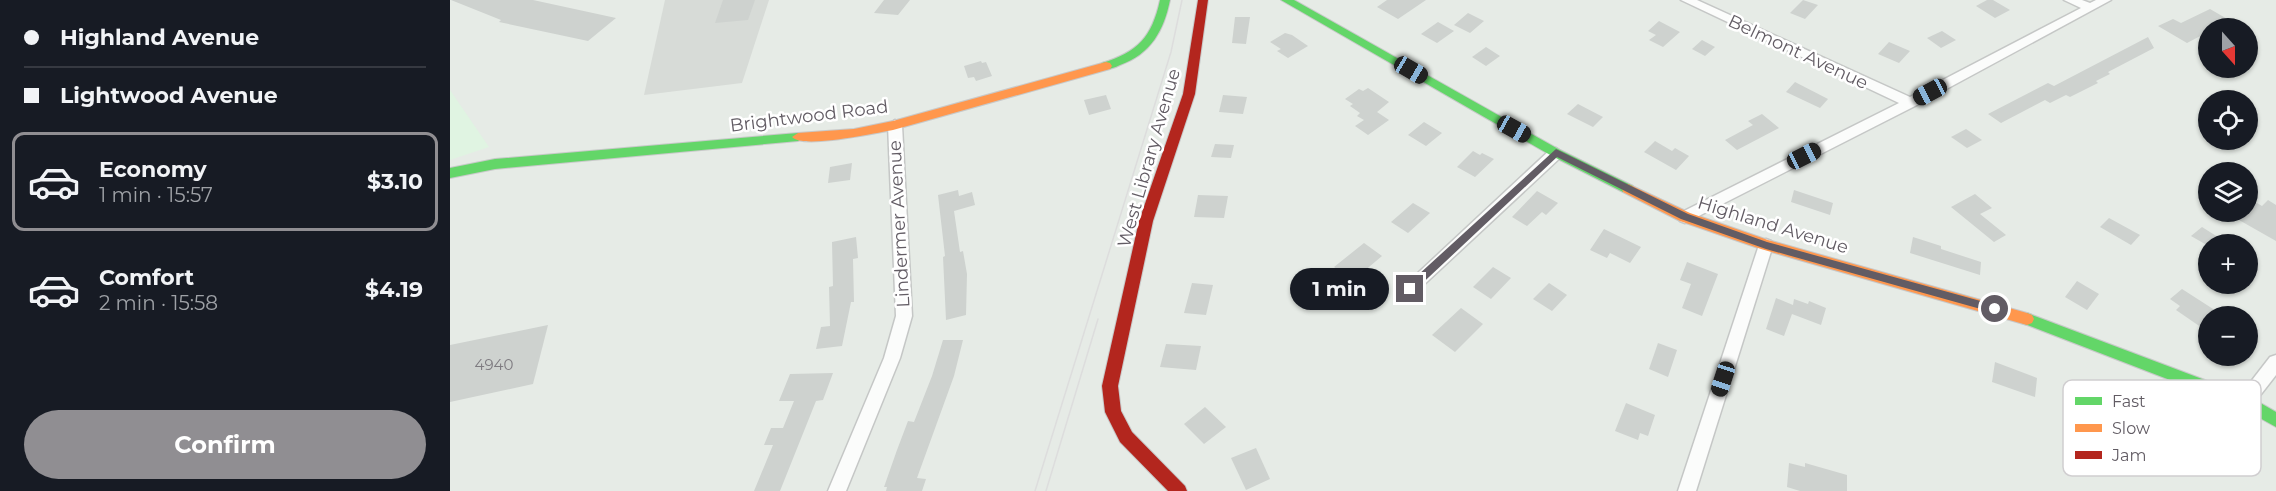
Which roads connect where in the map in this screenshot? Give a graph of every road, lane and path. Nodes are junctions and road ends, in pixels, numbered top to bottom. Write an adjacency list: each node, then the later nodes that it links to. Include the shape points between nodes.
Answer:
1 (1164, 0): 9 (street, Brightwood Road, via 1160,27 1137,54)
2 (1203, 0): 21 (street, West Library Avenue, via 1189,94 1146,221 1110,386 1113,412 1126,436)
3 (1286, 0): 10 (street, Highland Avenue)
4 (1687, 0): 8 (street, Belmont Avenue)
5 (2070, 0): 7 (street)
6 (2105, 0): 7 (street)
7 (2090, 8): 8 (street)
8 (1910, 103): 12 (street)
9 (895, 125): 11 (street, Brightwood Road, via 829,135 495,164); 20 (street, Lindermer Avenue, via 904,316 892,358)
10 (1556, 153): 12 (street, Highland Avenue); 14 (street)
11 (450, 173)
12 (1685, 217): 13 (street, Highland Avenue)
13 (1766, 245): 16 (street, Highland Avenue, via 2018,315); 22 (street)
14 (1410, 289)
15 (2276, 362): 17 (street)
16 (2188, 380)
17 (2261, 381)
18 (2261, 411): 19 (street, Highland Avenue)
19 (2276, 420)
20 (837, 491)
21 (1179, 491)
22 (1687, 491)

